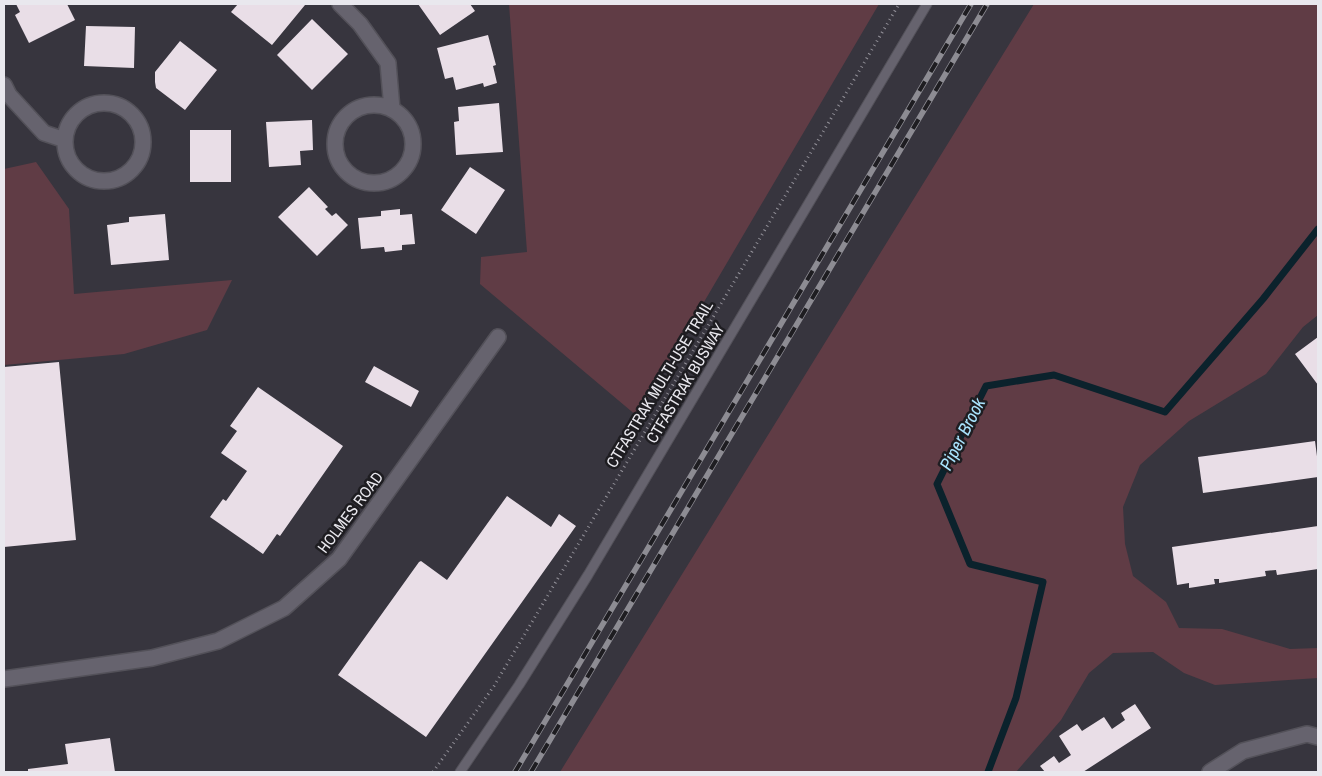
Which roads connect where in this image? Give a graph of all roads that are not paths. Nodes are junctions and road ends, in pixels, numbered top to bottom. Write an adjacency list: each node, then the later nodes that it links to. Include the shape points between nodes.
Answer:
1 (340, 4): 4 (street, via 360,24 388,64)
2 (927, 4): 9 (lane, CTFASTRAK BUSWAY, via 583,582)
3 (4, 85): 5 (street, via 44,134)
4 (392, 109): 4 (street, via 366,105 354,110 340,124 334,143 336,156 352,177 378,183 395,177 408,163 413,151 413,138 402,116)
5 (65, 140): 5 (street, via 74,116 84,108 103,103 122,107 132,114 143,137 142,150 129,172 106,180 81,173 66,153)
6 (498, 337): 7 (street, HOLMES ROAD, via 339,559 284,608 218,641 152,658)
7 (4, 679)
8 (1318, 737): 10 (street, via 1307,734 1243,751)
9 (460, 772)
10 (1210, 772)

